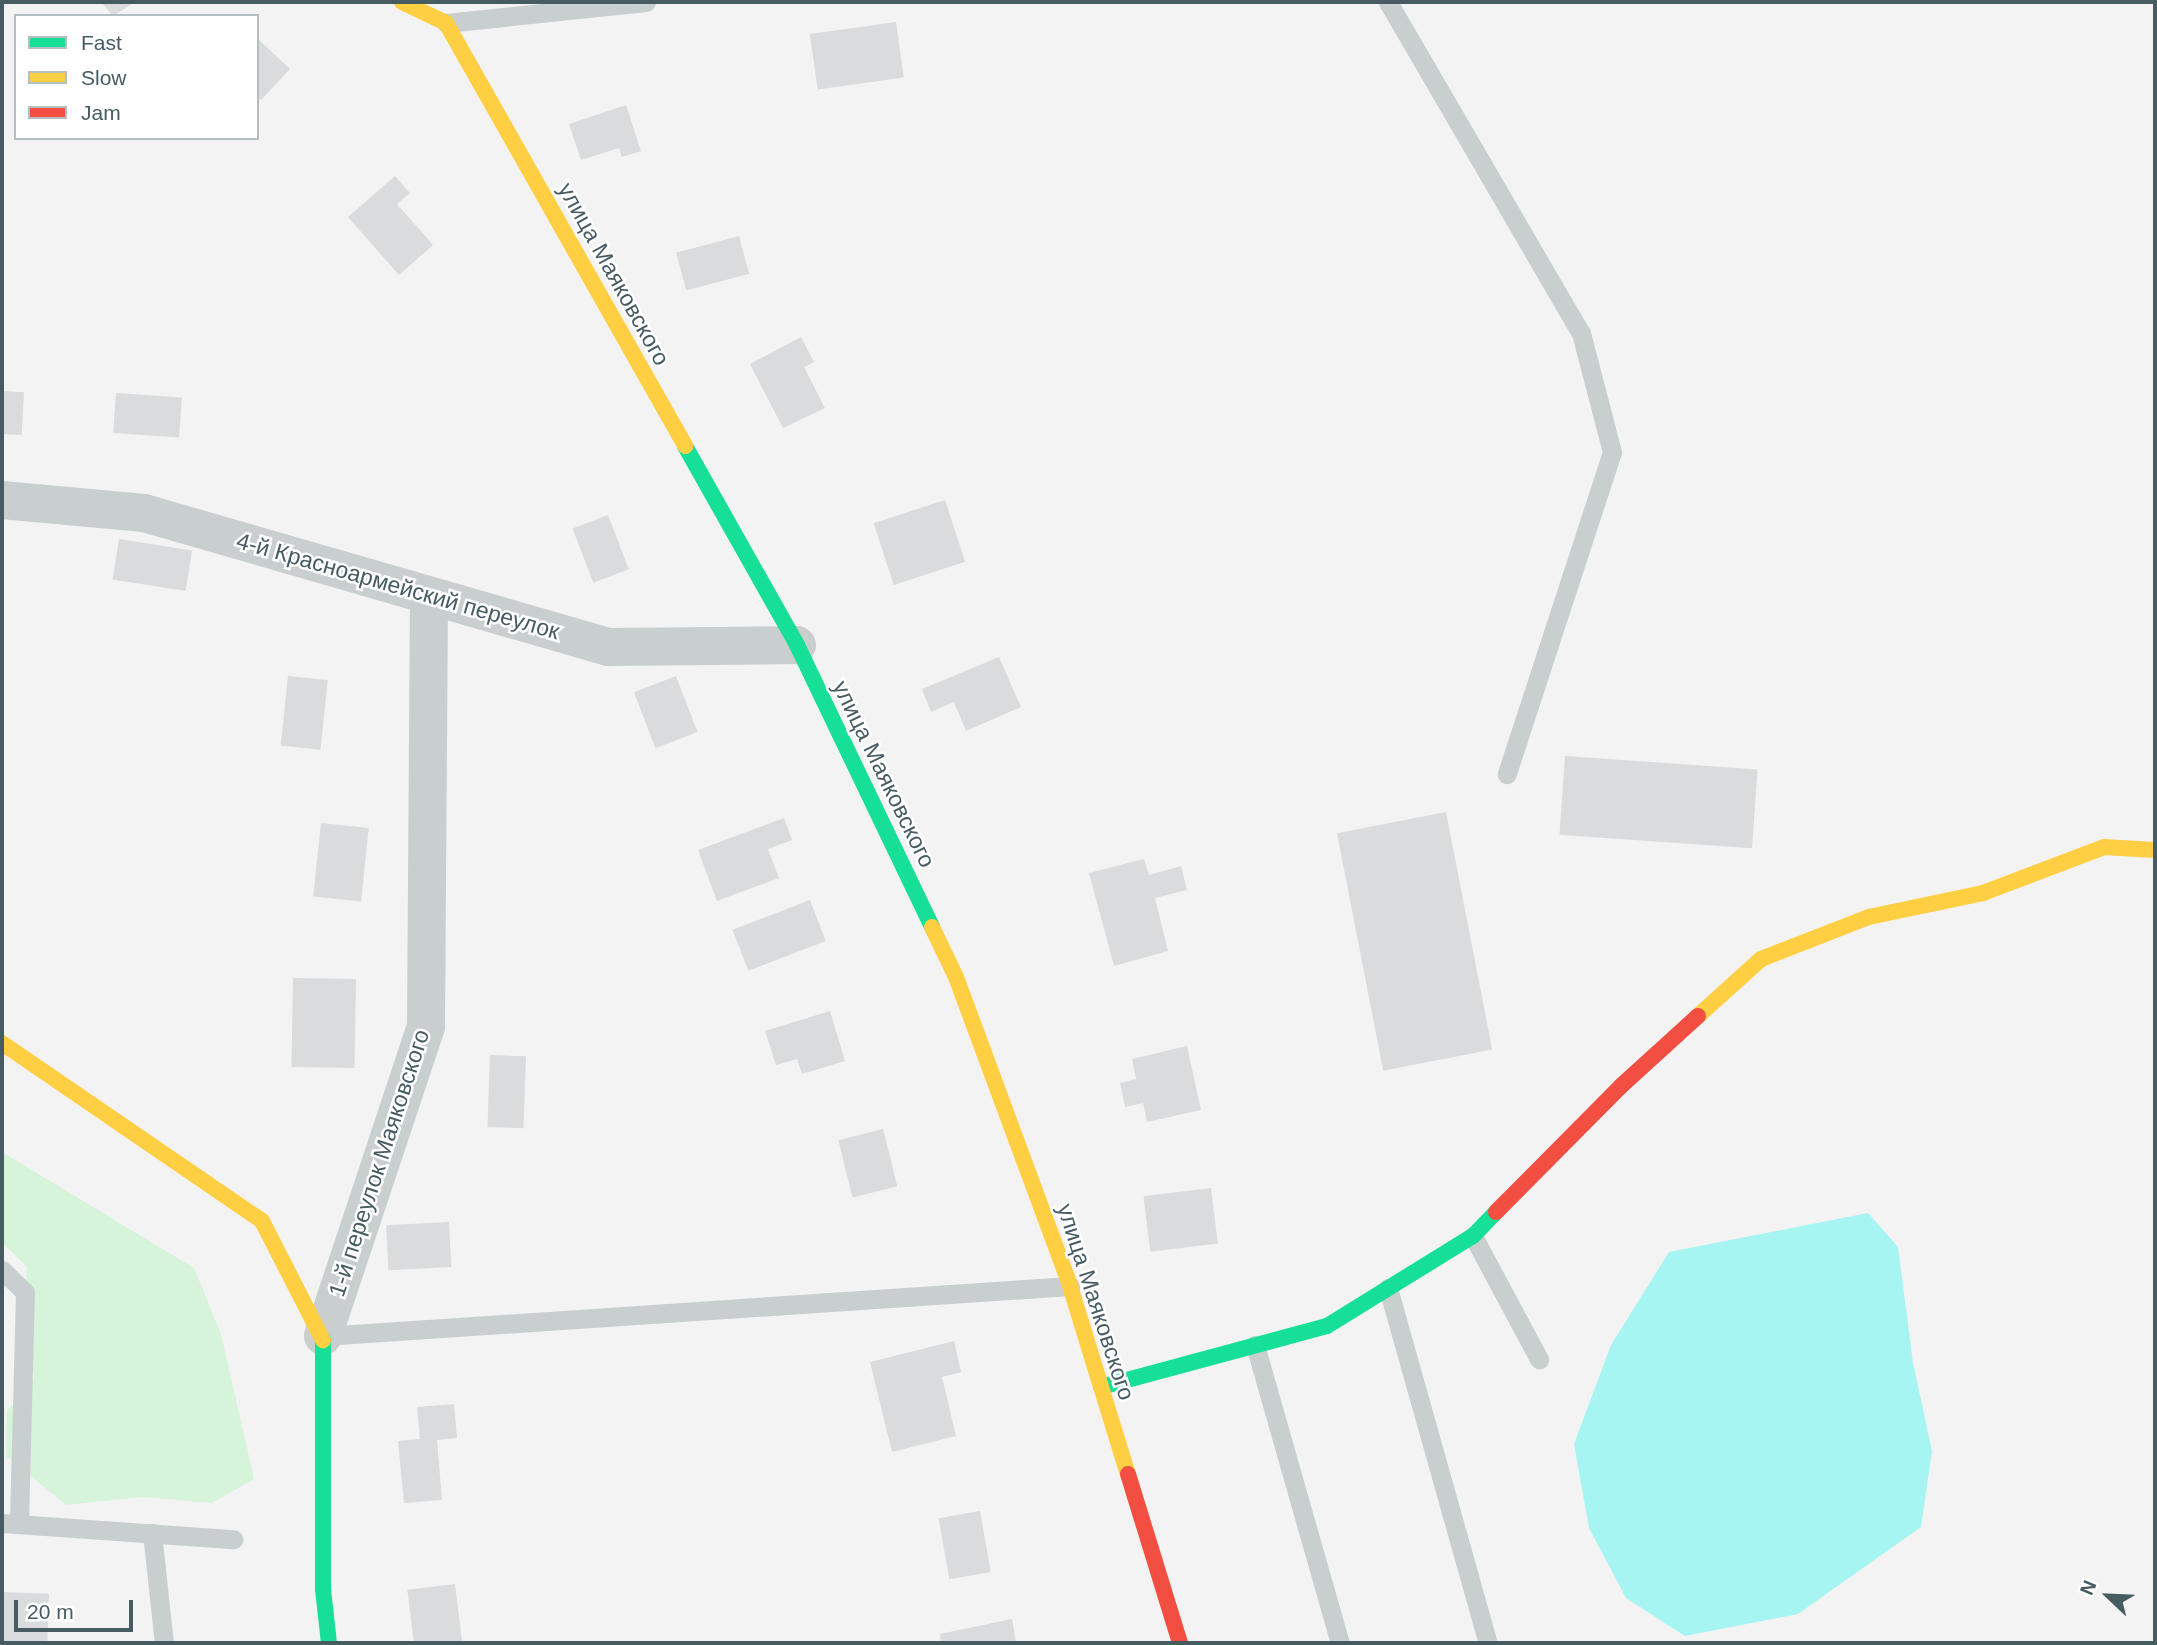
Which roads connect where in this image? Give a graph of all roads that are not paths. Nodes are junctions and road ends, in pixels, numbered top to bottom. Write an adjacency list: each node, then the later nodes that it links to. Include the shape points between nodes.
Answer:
1 (402, 2): 4 (street)
2 (646, 2): 4 (lane)
3 (1388, 2): 8 (lane, via 1581,333 1612,452)
4 (449, 12): 7 (street, улица Маяковского)
5 (2, 500): 6 (street, 4-й Красноармейский переулок, via 144,513)
6 (429, 598): 7 (street, 4-й Красноармейский переулок, via 609,648); 15 (street, 1-й переулок Маяковского, via 426,1026)
7 (797, 645): 13 (street, улица Маяковского, via 956,977)
8 (1507, 774)
9 (2155, 850): 11 (street, via 2104,847 1983,893 1869,917 1761,959 1621,1086)
10 (2, 1044): 15 (street, via 262,1221)
11 (1473, 1236): 14 (street); 17 (lane)
12 (2, 1270): 19 (lane, via 25,1292)
13 (1070, 1286): 15 (lane); 18 (street, улица Маяковского)
14 (1388, 1288): 16 (street, via 1326,1326); 26 (lane)
15 (323, 1336): 23 (street, 1-й переулок Маяковского, via 323,1589)
16 (1255, 1345): 18 (street); 25 (lane)
17 (1539, 1359)
18 (1101, 1387): 24 (street, улица Маяковского)
19 (10, 1524): 20 (lane)
20 (152, 1533): 21 (lane); 22 (lane)
21 (233, 1539)
22 (163, 1643)
23 (329, 1643)
24 (1180, 1643)
25 (1340, 1643)
26 (1488, 1643)

